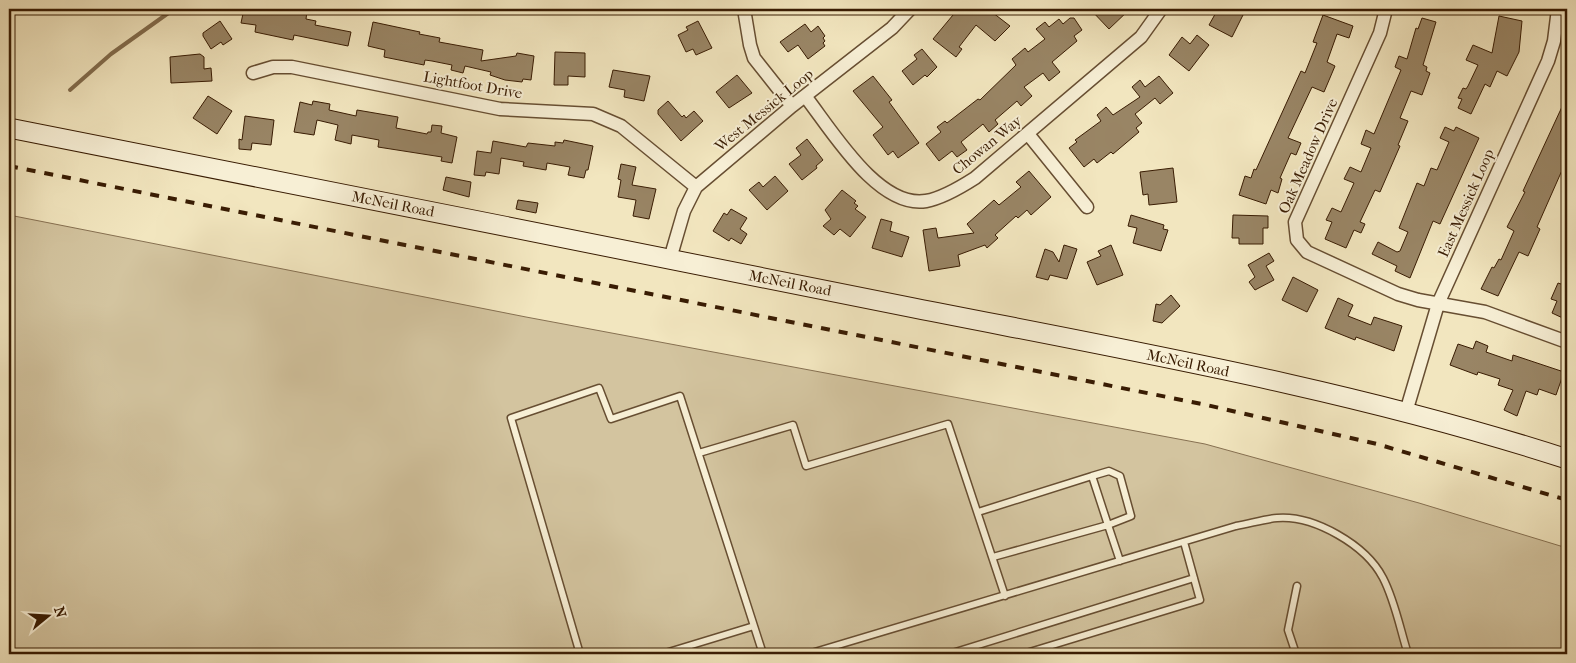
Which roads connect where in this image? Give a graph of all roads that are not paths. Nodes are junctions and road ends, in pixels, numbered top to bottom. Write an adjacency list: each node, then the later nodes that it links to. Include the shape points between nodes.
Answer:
1 (744, 9): 8 (street, via 754,58)
2 (910, 9): 7 (street, West Messick Loop, via 892,28)
3 (1161, 9): 10 (street, Chowan Way, via 1141,37)
4 (1386, 9): 14 (street, Oak Meadow Drive, via 1380,33 1295,222 1294,231 1307,252 1398,294)
5 (1558, 9): 14 (street, East Messick Loop, via 1548,61)
6 (253, 73): 11 (street, Lightfoot Drive, via 273,67 292,67 500,109 593,114 621,126)
7 (805, 96): 8 (street, West Messick Loop); 10 (street, Chowan Way, via 870,180 904,199 925,201 962,187)
8 (792, 106): 11 (street, West Messick Loop)
9 (9, 128): 13 (main road, McNeil Road)
10 (1028, 134): 12 (street)
11 (696, 187): 13 (street, West Messick Loop, via 684,211)
12 (1087, 208)
13 (670, 259): 16 (main road, McNeil Road, via 1146,354)
14 (1438, 304): 15 (street, Oak Meadow Drive, via 1485,312); 16 (street, East Messick Loop)
15 (1567, 342)
16 (1406, 412): 18 (main road, McNeil Road)
17 (700, 453): 20 (lane, via 793,425 806,466 948,424); 28 (lane); 29 (lane, via 680,396 611,418 599,388 511,418)
18 (1567, 459)
19 (1092, 476): 20 (lane); 21 (lane); 21 (lane, via 1109,471 1120,476 1131,516)
20 (978, 512): 23 (lane)
21 (1108, 526): 23 (lane); 24 (lane)
22 (1184, 542): 24 (lane); 25 (lane); 36 (lane, via 1236,526 1278,518 1315,524 1339,534 1382,576)
23 (992, 557): 27 (lane)
24 (1120, 561): 27 (lane)
25 (1194, 578): 33 (lane); 34 (lane, via 1200,600)
26 (1297, 586): 35 (lane, via 1288,630)
27 (1005, 596): 32 (lane)
28 (754, 626): 30 (lane); 31 (lane)
29 (580, 654)
30 (662, 654)
31 (763, 654)
32 (808, 654)
33 (949, 654)
34 (1023, 654)
35 (1296, 654)
36 (1408, 654)

